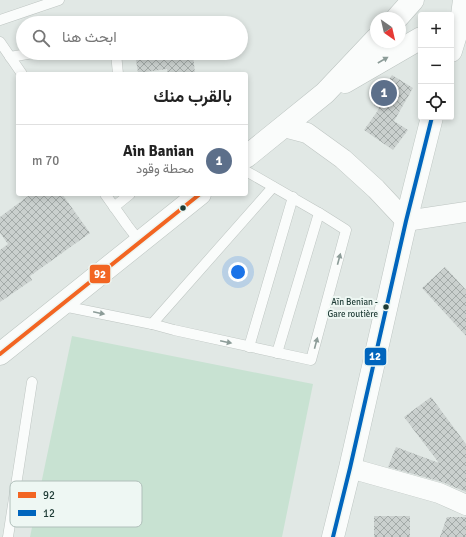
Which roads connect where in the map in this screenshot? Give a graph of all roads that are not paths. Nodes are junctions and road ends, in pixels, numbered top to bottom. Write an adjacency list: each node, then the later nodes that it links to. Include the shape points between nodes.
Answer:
1 (59, 0): 5 (lane)
2 (413, 0): 3 (street)
3 (402, 12)
4 (461, 12): 9 (street)
5 (0, 20)
6 (418, 40): 15 (street, one-way to 6)
7 (0, 42): 11 (lane)
8 (370, 45): 15 (street)
9 (452, 48)
10 (16, 55): 11 (lane)
11 (10, 56): 13 (lane)
12 (117, 60): 14 (lane)
13 (21, 72)
14 (118, 72)
15 (324, 93): 17 (street)
16 (431, 120): 28 (street)
17 (284, 127): 18 (street); 28 (street, via 307,133 343,159)
18 (248, 155)
19 (248, 171): 20 (lane)
20 (273, 186): 24 (lane); 31 (lane)
21 (106, 196): 25 (lane)
22 (128, 196): 25 (lane)
23 (198, 196): 29 (street)
24 (293, 198): 27 (lane); 32 (lane)
25 (114, 207): 29 (lane)
26 (466, 212): 28 (street)
27 (319, 213): 33 (lane); 33 (lane, one-way to 27, via 311,360 346,230)
28 (406, 220): 36 (street)
29 (140, 242): 30 (street)
30 (61, 305): 31 (lane, one-way to 31); 34 (street)
31 (152, 324): 32 (lane, one-way to 32)
32 (249, 347): 33 (lane)
33 (277, 353)
34 (0, 354)
35 (32, 382): 37 (lane)
36 (350, 468): 38 (street, via 440,493); 41 (street)
37 (17, 481)
38 (466, 506)
39 (10, 524): 40 (lane)
40 (8, 537)
41 (333, 537)

